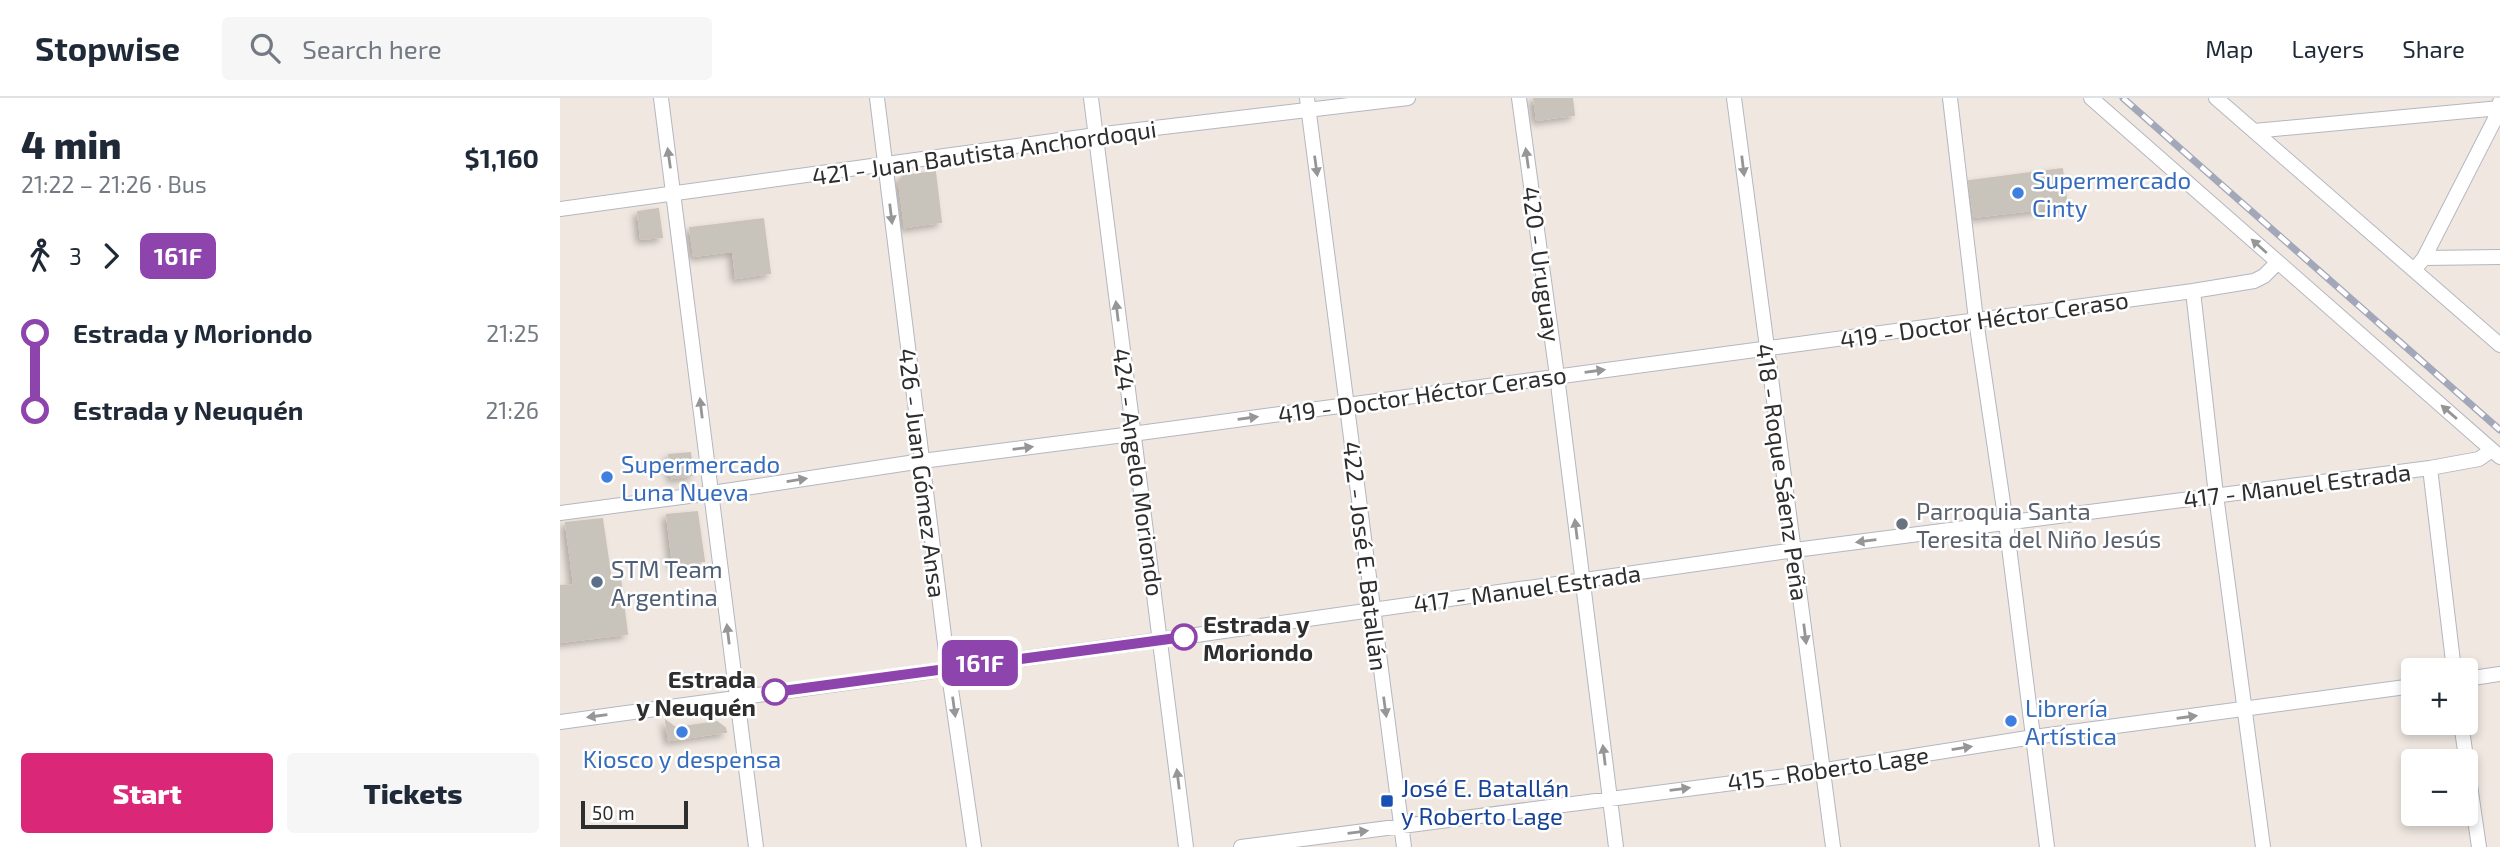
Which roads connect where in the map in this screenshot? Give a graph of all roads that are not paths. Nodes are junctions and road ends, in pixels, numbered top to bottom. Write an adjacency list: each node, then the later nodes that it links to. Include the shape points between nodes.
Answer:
1 (661, 98): 15 (street, one-way to 1)
2 (877, 98): 14 (street, 426 - Juan Gómez Ansa)
3 (1091, 98): 13 (street, 424 - Angelo Moriondo)
4 (1408, 98): 10 (street, 421 - Juan Bautista Anchordoqui)
5 (1519, 98): 24 (street, 420 - Uruguay, one-way to 5)
6 (1734, 98): 23 (street, 418 - Roque Sáenz Peña, one-way to 23)
7 (1950, 98): 21 (street)
8 (2091, 98): 18 (street, one-way to 8)
9 (2216, 98): 12 (street)
10 (1308, 105): 13 (street, 421 - Juan Bautista Anchordoqui); 25 (street, 422 - José E. Batallán, one-way to 25)
11 (2500, 105): 12 (street); 19 (street)
12 (2254, 131): 19 (street)
13 (1096, 135): 14 (street, 421 - Juan Bautista Anchordoqui); 26 (street, 424 - Angelo Moriondo, one-way to 13)
14 (885, 164): 15 (street, 421 - Juan Bautista Anchordoqui); 28 (street, 426 - Juan Gómez Ansa, one-way to 28)
15 (674, 193): 16 (street, 421 - Juan Bautista Anchordoqui); 30 (street, one-way to 15)
16 (560, 209)
17 (2500, 257): 19 (street)
18 (2277, 263): 20 (street, 419 - Doctor Héctor Ceraso, via 2254,281); 27 (street, one-way to 18)
19 (2420, 264): 22 (street)
20 (2193, 291): 21 (street, 419 - Doctor Héctor Ceraso); 31 (street)
21 (1976, 320): 23 (street, 419 - Doctor Héctor Ceraso); 33 (street)
22 (2500, 345)
23 (1766, 347): 24 (street, 419 - Doctor Héctor Ceraso, one-way to 23); 34 (street, 418 - Roque Sáenz Peña)
24 (1557, 376): 25 (street, 419 - Doctor Héctor Ceraso); 35 (street, 420 - Uruguay, one-way to 24)
25 (1347, 404): 26 (street, 419 - Doctor Héctor Ceraso, one-way to 25); 36 (street, 422 - José E. Batallán)
26 (1132, 434): 28 (street, 419 - Doctor Héctor Ceraso, one-way to 26); 37 (street, 424 - Angelo Moriondo)
27 (2496, 454): 29 (street, 417 - Manuel Estrada)
28 (922, 461): 30 (street, 419 - Doctor Héctor Ceraso, one-way to 28); 39 (street, 426 - Juan Gómez Ansa)
29 (2430, 468): 31 (street, 417 - Manuel Estrada); 38 (street)
30 (712, 493): 32 (street, 419 - Doctor Héctor Ceraso); 43 (street, one-way to 30)
31 (2216, 495): 33 (street, 417 - Manuel Estrada); 44 (street)
32 (560, 513)
33 (2006, 523): 34 (street, 417 - Manuel Estrada, one-way to 34); 47 (street)
34 (1795, 550): 35 (street, 417 - Manuel Estrada); 48 (street, 418 - Roque Sáenz Peña, one-way to 48)
35 (1583, 581): 36 (street, 417 - Manuel Estrada); 49 (street, 420 - Uruguay, one-way to 35)
36 (1372, 610): 37 (street, 417 - Manuel Estrada); 50 (street, 422 - José E. Batallán, one-way to 50)
37 (1161, 639): 39 (street, 417 - Manuel Estrada); 53 (street, 424 - Angelo Moriondo, one-way to 37)
38 (2453, 658)
39 (948, 668): 43 (street, 417 - Manuel Estrada); 52 (street, 426 - Juan Gómez Ansa, one-way to 52)
40 (2500, 674): 41 (street)
41 (2478, 677)
42 (2401, 688): 44 (street, 415 - Roberto Lage)
43 (736, 697): 45 (street, 417 - Manuel Estrada, one-way to 45); 51 (street)
44 (2245, 709): 47 (street, 415 - Roberto Lage, one-way to 44); 59 (street)
45 (560, 722)
46 (2463, 735): 60 (street)
47 (2034, 737): 48 (street, 415 - Roberto Lage, one-way to 47); 58 (street)
48 (1822, 770): 49 (street, 415 - Roberto Lage, one-way to 48); 57 (street, 418 - Roque Sáenz Peña)
49 (1610, 798): 50 (street, 415 - Roberto Lage); 56 (street, 420 - Uruguay)
50 (1402, 826): 54 (street, 415 - Roberto Lage, one-way to 50); 55 (street, 422 - José E. Batallán)
51 (756, 847)
52 (974, 847)
53 (1186, 847)
54 (1241, 847)
55 (1404, 847)
56 (1616, 847)
57 (1833, 847)
58 (2047, 847)
59 (2263, 847)
60 (2479, 847)

